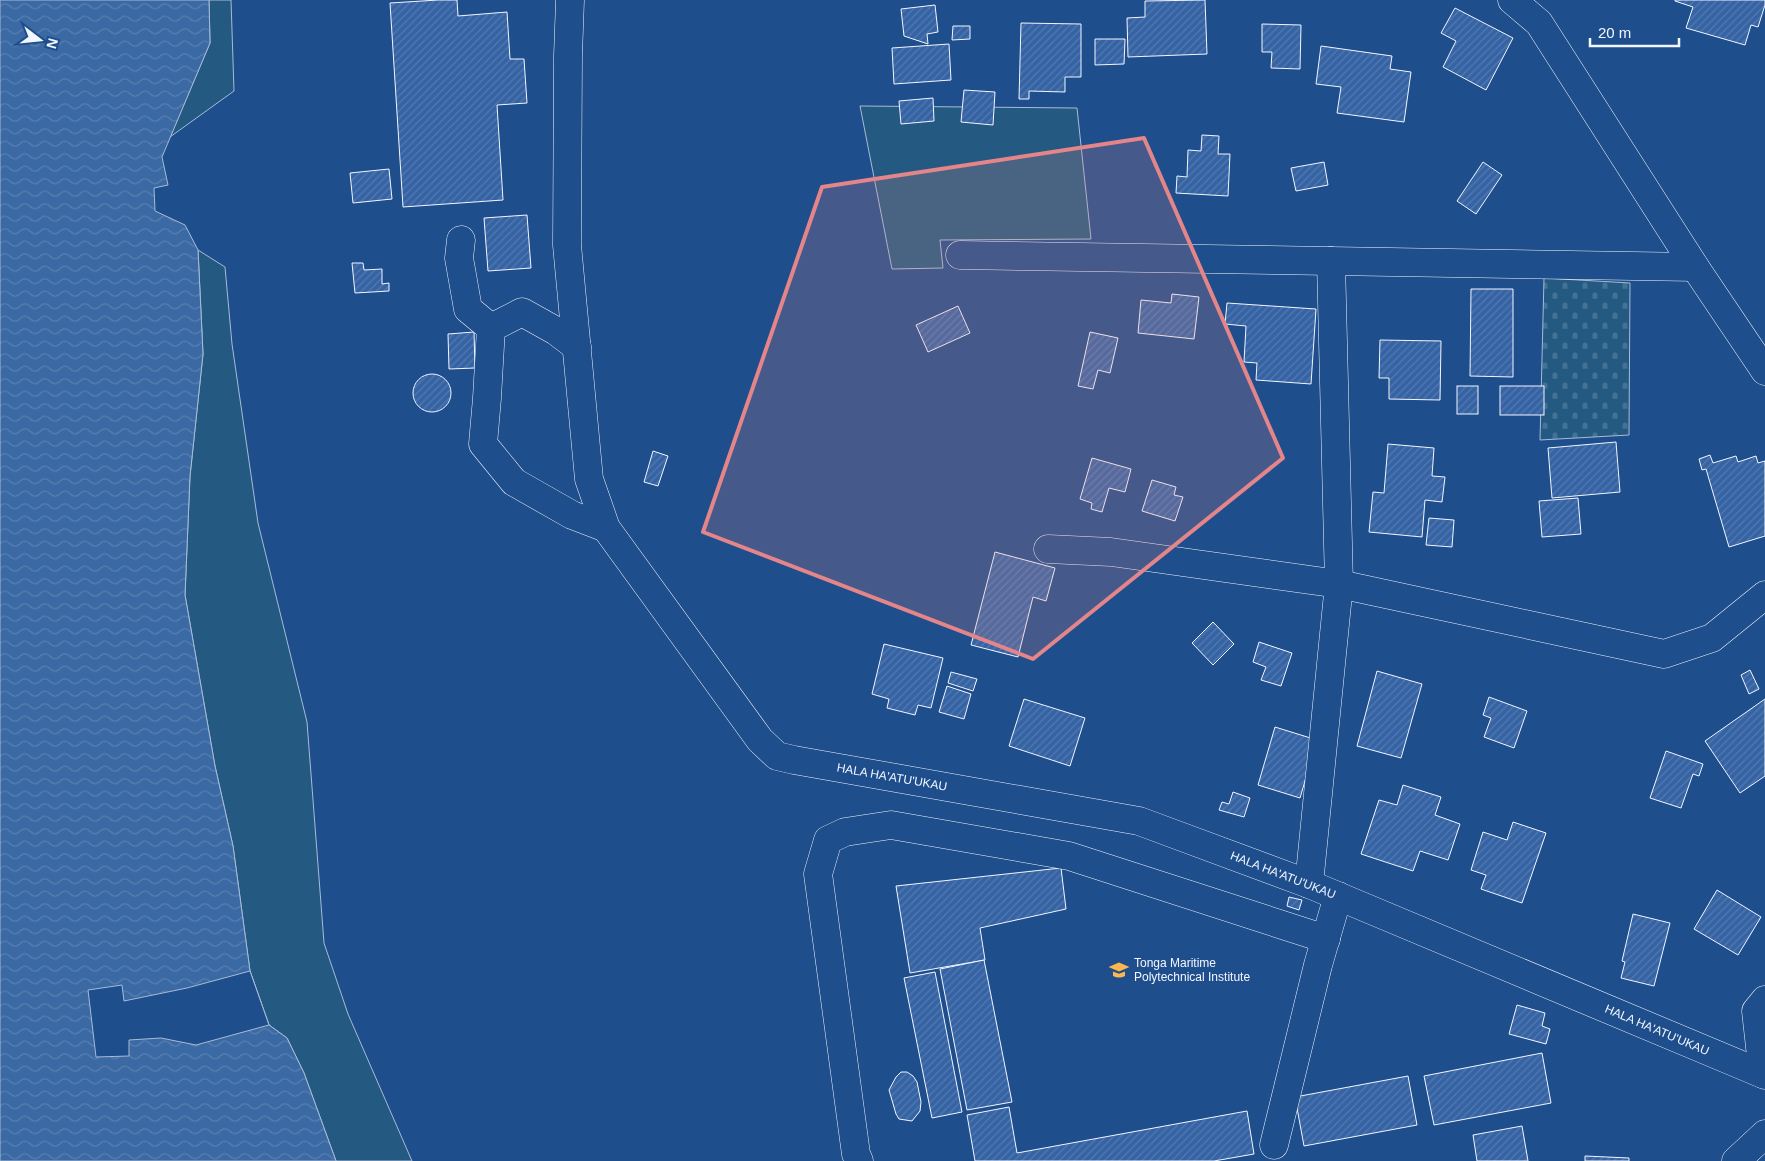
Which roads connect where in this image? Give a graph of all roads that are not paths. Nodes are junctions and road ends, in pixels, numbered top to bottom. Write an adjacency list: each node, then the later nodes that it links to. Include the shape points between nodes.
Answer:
1 (570, 0): 8 (street, via 567,245)
2 (1512, 0): 6 (street, via 1539,23)
3 (461, 240): 7 (street, via 459,258 468,310)
4 (960, 255): 5 (street)
5 (1331, 261): 6 (street); 12 (street)
6 (1695, 267): 9 (street)
7 (491, 328): 8 (street, via 522,312); 10 (street, via 483,444 514,482 572,515)
8 (577, 347): 10 (street, via 589,479)
9 (1765, 371)
10 (606, 528): 14 (street, HALA HA'ATU'UKAU, via 760,740 777,756 1139,821)
11 (1048, 549): 12 (street, via 1111,552)
12 (1339, 584): 13 (street, via 1664,654 1712,638); 14 (street)
13 (1765, 595)
14 (1309, 884): 15 (street, HALA HA'ATU'UKAU)
15 (1338, 896): 16 (street); 18 (street, HALA HA'ATU'UKAU)
16 (1326, 939): 20 (street); 21 (street, via 1069,856 892,825 846,832 828,840 818,874)
17 (1765, 1000): 18 (street, via 1756,1011)
18 (1764, 1074)
19 (1765, 1134): 22 (street)
20 (1274, 1145)
21 (859, 1161)
22 (1736, 1161)

